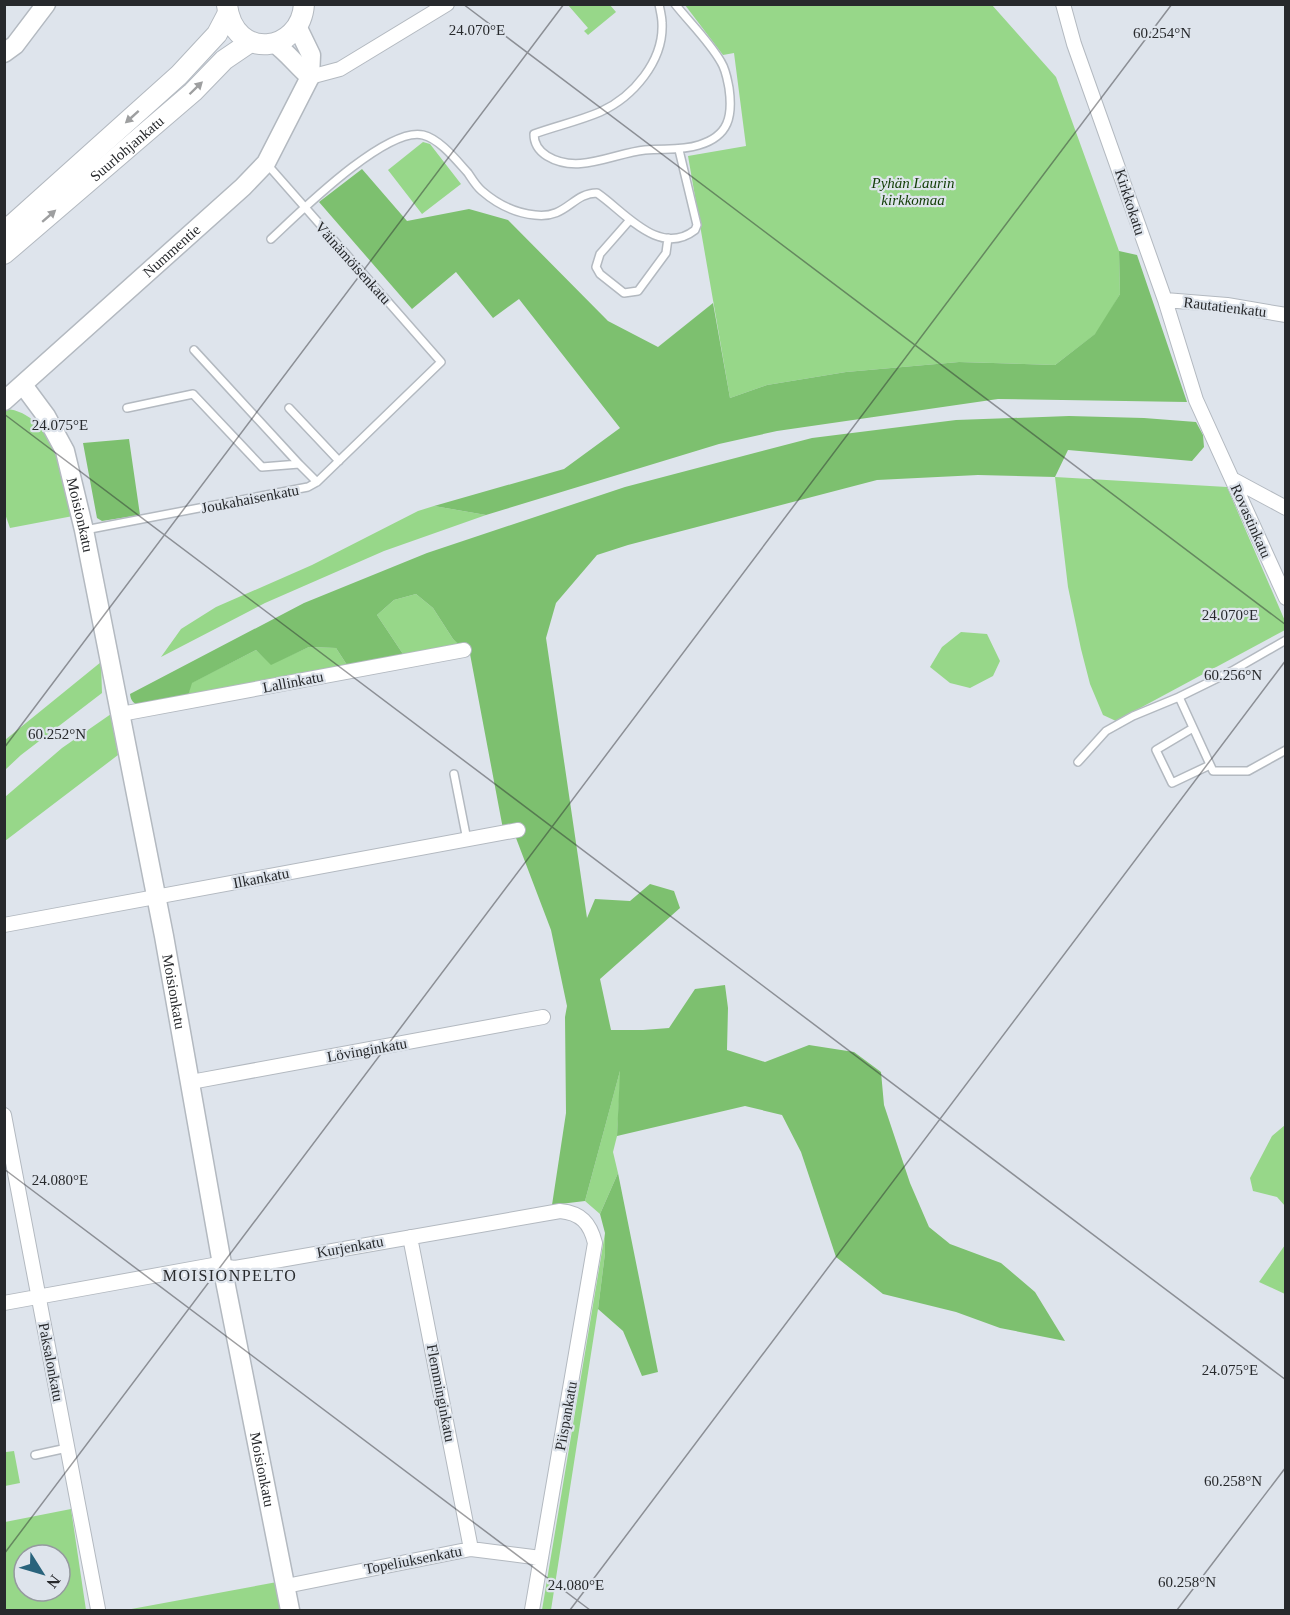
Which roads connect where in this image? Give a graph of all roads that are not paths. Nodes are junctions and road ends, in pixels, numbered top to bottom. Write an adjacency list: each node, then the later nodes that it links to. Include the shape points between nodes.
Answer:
1 (46, 4): 11 (street, via 15,45)
2 (304, 4): 8 (main road)
3 (447, 4): 12 (street, via 340,69)
4 (659, 4): 13 (lane, via 662,23 657,54 626,97 597,113 534,134 534,140 544,154 574,164 639,150)
5 (675, 4): 13 (lane, via 721,61 732,104 722,132 699,146)
6 (1063, 4): 21 (street, Kirkkokatu)
7 (227, 9): 9 (main road, via 236,32); 17 (main road, Suurlohjankatu, one-way to 17, via 217,34 179,75)
8 (297, 26): 10 (main road); 12 (street, via 311,55)
9 (249, 43): 10 (main road); 20 (main road, Suurlohjankatu, one-way to 9, via 193,92 224,60)
10 (274, 43): 12 (street)
11 (4, 53)
12 (310, 77): 14 (street, Nummentie)
13 (679, 150): 18 (lane, via 697,225 688,235)
14 (266, 164): 15 (lane, Väinämöisenkatu); 25 (street, Nummentie)
15 (304, 208): 16 (lane, via 365,158 413,134 432,139 481,190 510,209 538,216 560,213 585,193 597,193); 19 (lane); 24 (lane, Väinämöisenkatu)
16 (629, 221): 18 (lane, via 644,231); 18 (lane, via 600,254 596,267 624,293 638,291 666,254)
17 (4, 232)
18 (668, 238)
19 (271, 239)
20 (4, 254)
21 (1165, 300): 22 (street, Rautatienkatu); 27 (street, Kirkkokatu)
22 (1286, 315)
23 (194, 350): 31 (lane)
24 (441, 362): 30 (lane, Joukahaisenkatu)
25 (23, 385): 26 (street, Nummentie); 35 (street, Moisionkatu, via 65,451)
26 (4, 400)
27 (1196, 400): 32 (street, Rovastinkatu)
28 (127, 408): 31 (lane, via 193,394 262,467)
29 (289, 408): 30 (lane)
30 (339, 460): 33 (lane, Joukahaisenkatu)
31 (300, 464): 33 (lane)
32 (1232, 479): 34 (street); 36 (street, Rovastinkatu)
33 (317, 482): 35 (lane, Joukahaisenkatu, via 300,489)
34 (1286, 508)
35 (84, 530): 40 (street, Moisionkatu)
36 (1286, 598)
37 (1286, 640): 39 (lane)
38 (464, 650): 40 (street, Lallinkatu)
39 (1179, 697): 41 (lane); 43 (lane, via 1107,731)
40 (122, 714): 48 (street, Moisionkatu)
41 (1193, 728): 44 (lane); 44 (lane, via 1156,750 1172,783)
42 (1286, 750): 44 (lane, via 1248,771 1213,771)
43 (1078, 762)
44 (1210, 765)
45 (454, 774): 47 (lane)
46 (518, 830): 47 (street, Ilkankatu)
47 (466, 840): 48 (street, Ilkankatu)
48 (156, 897): 49 (street, Ilkankatu); 51 (street, Moisionkatu)
49 (4, 925)
50 (543, 1017): 51 (street, Lövinginkatu)
51 (191, 1082): 55 (street, Moisionkatu)
52 (4, 1115): 56 (street, Paksalonkatu)
53 (586, 1223): 54 (street, Kurjenkatu, via 574,1212 560,1211); 61 (street, Piispankatu, via 595,1243)
54 (410, 1237): 55 (street, Kurjenkatu, via 235,1268); 60 (street, Flemminginkatu)
55 (223, 1265): 56 (street, Kurjenkatu); 62 (street, Moisionkatu)
56 (39, 1296): 57 (street, Kurjenkatu); 58 (street, Paksalonkatu)
57 (4, 1303)
58 (67, 1448): 59 (lane); 63 (street, Paksalonkatu)
59 (35, 1455)
60 (471, 1549): 61 (street, Topeliuksenkatu); 62 (street, Topeliuksenkatu)
61 (541, 1558): 65 (street, Piispankatu)
62 (286, 1586): 64 (street, Moisionkatu)
63 (98, 1609)
64 (290, 1611)
65 (532, 1611)

